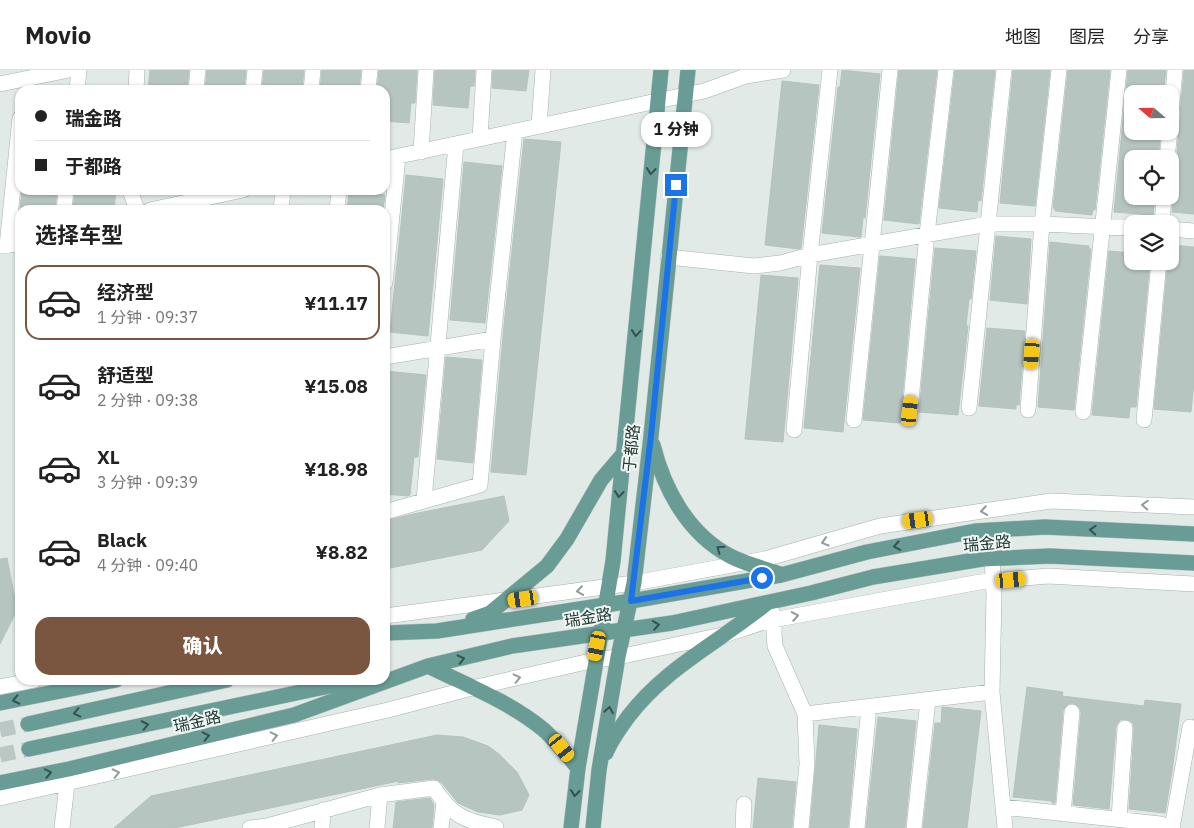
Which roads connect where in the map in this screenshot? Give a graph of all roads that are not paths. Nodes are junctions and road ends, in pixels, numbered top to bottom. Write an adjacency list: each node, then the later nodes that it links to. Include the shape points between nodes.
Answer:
1 (69, 70): 21 (street)
2 (79, 70): 23 (street)
3 (137, 70): 24 (street)
4 (198, 70): 25 (street)
5 (255, 70): 26 (street)
6 (313, 70): 27 (street)
7 (370, 70): 28 (street)
8 (426, 70): 36 (street)
9 (484, 70): 34 (street)
10 (543, 70): 32 (street)
11 (661, 70): 31 (main road, 于都路)
12 (688, 70): 30 (main road, 于都路)
13 (783, 70): 30 (street, via 746,76)
14 (830, 70): 53 (street)
15 (890, 70): 52 (street)
16 (946, 70): 50 (street)
17 (1004, 70): 44 (street)
18 (1059, 70): 45 (street)
19 (1119, 70): 46 (street)
20 (1175, 70): 29 (street)
21 (24, 80): 22 (street)
22 (0, 84)
23 (78, 85)
24 (136, 85)
25 (196, 85)
26 (254, 85)
27 (312, 85)
28 (368, 85)
29 (1174, 85)
30 (685, 95): 31 (street); 54 (main road, 于都路)
31 (658, 100): 32 (street); 67 (main road, 于都路, one-way to 67)
32 (539, 126): 33 (street)
33 (515, 131): 34 (street); 56 (street)
34 (480, 139): 35 (street)
35 (456, 144): 36 (street); 57 (street)
36 (421, 152): 37 (street)
37 (392, 158): 39 (street)
38 (15, 176): 51 (street)
39 (390, 194)
40 (222, 195): 41 (street); 43 (street)
41 (190, 196): 42 (street)
42 (164, 205)
43 (221, 205)
44 (988, 224): 45 (street); 50 (street); 59 (street)
45 (1042, 224): 46 (street); 60 (street)
46 (1103, 227): 47 (street); 62 (street)
47 (1124, 228)
48 (1179, 230): 49 (street)
49 (1194, 231)
50 (927, 234): 52 (street); 61 (street)
51 (9, 245)
52 (872, 245): 53 (street); 63 (street)
53 (810, 255): 54 (street, via 754,266); 65 (street)
54 (668, 257): 66 (main road, 于都路)
55 (1157, 270): 64 (street)
56 (493, 338): 57 (street); 68 (street, via 480,485)
57 (436, 349): 58 (street); 68 (street)
58 (390, 357)
59 (969, 408)
60 (1028, 410)
61 (910, 411)
62 (1083, 412)
63 (854, 420)
64 (1144, 420)
65 (794, 430)
66 (651, 436): 73 (main road, one-way to 66, via 728,555 698,532 685,516 664,480); 77 (main road, 于都路)
67 (624, 453): 79 (main road, 于都路, one-way to 79); 80 (main road, via 601,480 567,539 546,566)
68 (424, 500): 70 (street)
69 (1194, 507): 73 (street, one-way to 73, via 1051,501 880,526)
70 (390, 510)
71 (1194, 534): 75 (main road, 瑞金路, one-way to 75, via 1045,528 975,531 867,552)
72 (994, 558): 74 (main road, 瑞金路, via 1050,556); 76 (street); 82 (main road, 瑞金路, via 872,577)
73 (750, 563): 75 (main road); 77 (street)
74 (1194, 563)
75 (781, 575): 81 (main road, 瑞金路)
76 (993, 581): 78 (street, via 1048,576); 85 (street, one-way to 76); 104 (street)
77 (634, 583): 79 (street); 81 (main road, 于都路)
78 (1194, 584)
79 (609, 587): 80 (street, one-way to 80); 83 (main road, 于都路)
80 (506, 601): 84 (street); 87 (main road, via 490,613)
81 (631, 601): 83 (main road, 瑞金路); 86 (main road, 于都路)
82 (769, 602): 85 (street); 86 (main road, 瑞金路, one-way to 82, via 672,623); 90 (main road)
83 (606, 604): 87 (main road, 瑞金路); 89 (main road, 于都路)
84 (390, 615)
85 (775, 619): 90 (street); 109 (street, via 775,646)
86 (625, 629): 89 (main road, 瑞金路); 92 (main road, 于都路)
87 (437, 631): 88 (main road, 瑞金路); 91 (main road)
88 (390, 633)
89 (600, 633): 93 (main road, 于都路); 94 (main road, 瑞金路, one-way to 89, via 512,646)
90 (727, 634): 92 (street); 115 (main road, via 694,654 652,689 621,727)
91 (390, 643)
92 (618, 657): 93 (street); 115 (main road, 于都路, one-way to 92)
93 (595, 660): 103 (street, one-way to 93); 114 (main road, 于都路)
94 (428, 666): 95 (main road); 96 (main road, 瑞金路, one-way to 94); 103 (main road)
95 (390, 674)
96 (390, 680)
97 (15, 684): 102 (street)
98 (78, 685): 106 (main road, one-way to 106)
99 (204, 685): 110 (main road, one-way to 110)
100 (334, 685): 113 (main road, one-way to 100)
101 (376, 685): 116 (main road, 瑞金路, one-way to 101, via 294,715)
102 (0, 687)
103 (472, 688): 114 (main road, via 531,720 562,748); 116 (street, one-way to 103, via 388,710)
104 (992, 692): 105 (street); 122 (street)
105 (928, 700): 107 (street); 140 (street)
106 (0, 703)
107 (869, 707): 109 (street); 139 (street)
108 (1072, 712): 124 (street)
109 (806, 714): 138 (street, via 807,764)
110 (28, 724)
111 (1190, 727): 128 (street)
112 (1126, 728): 125 (street)
113 (29, 749)
114 (578, 768): 135 (main road, 于都路, one-way to 135)
115 (599, 770): 136 (main road, 于都路)
116 (68, 777): 117 (main road, 瑞金路, one-way to 116); 119 (street); 129 (street)
117 (0, 783)
118 (380, 795): 120 (street, via 434,788); 123 (street); 132 (street)
119 (0, 798)
120 (444, 803): 133 (street); 134 (street, via 460,817)
121 (744, 804): 137 (street)
122 (1003, 808): 124 (street); 141 (street)
123 (323, 810): 127 (street); 131 (street)
124 (1063, 814): 126 (street)
125 (1119, 819): 126 (street); 128 (street)
126 (1095, 822)
127 (267, 827): 130 (street)
128 (1166, 827)
129 (62, 828)
130 (250, 828)
131 (322, 828)
132 (377, 828)
133 (441, 828)
134 (496, 828)
135 (571, 828)
136 (593, 828)
137 (743, 828)
138 (801, 828)
139 (857, 828)
140 (914, 828)
141 (1005, 828)

